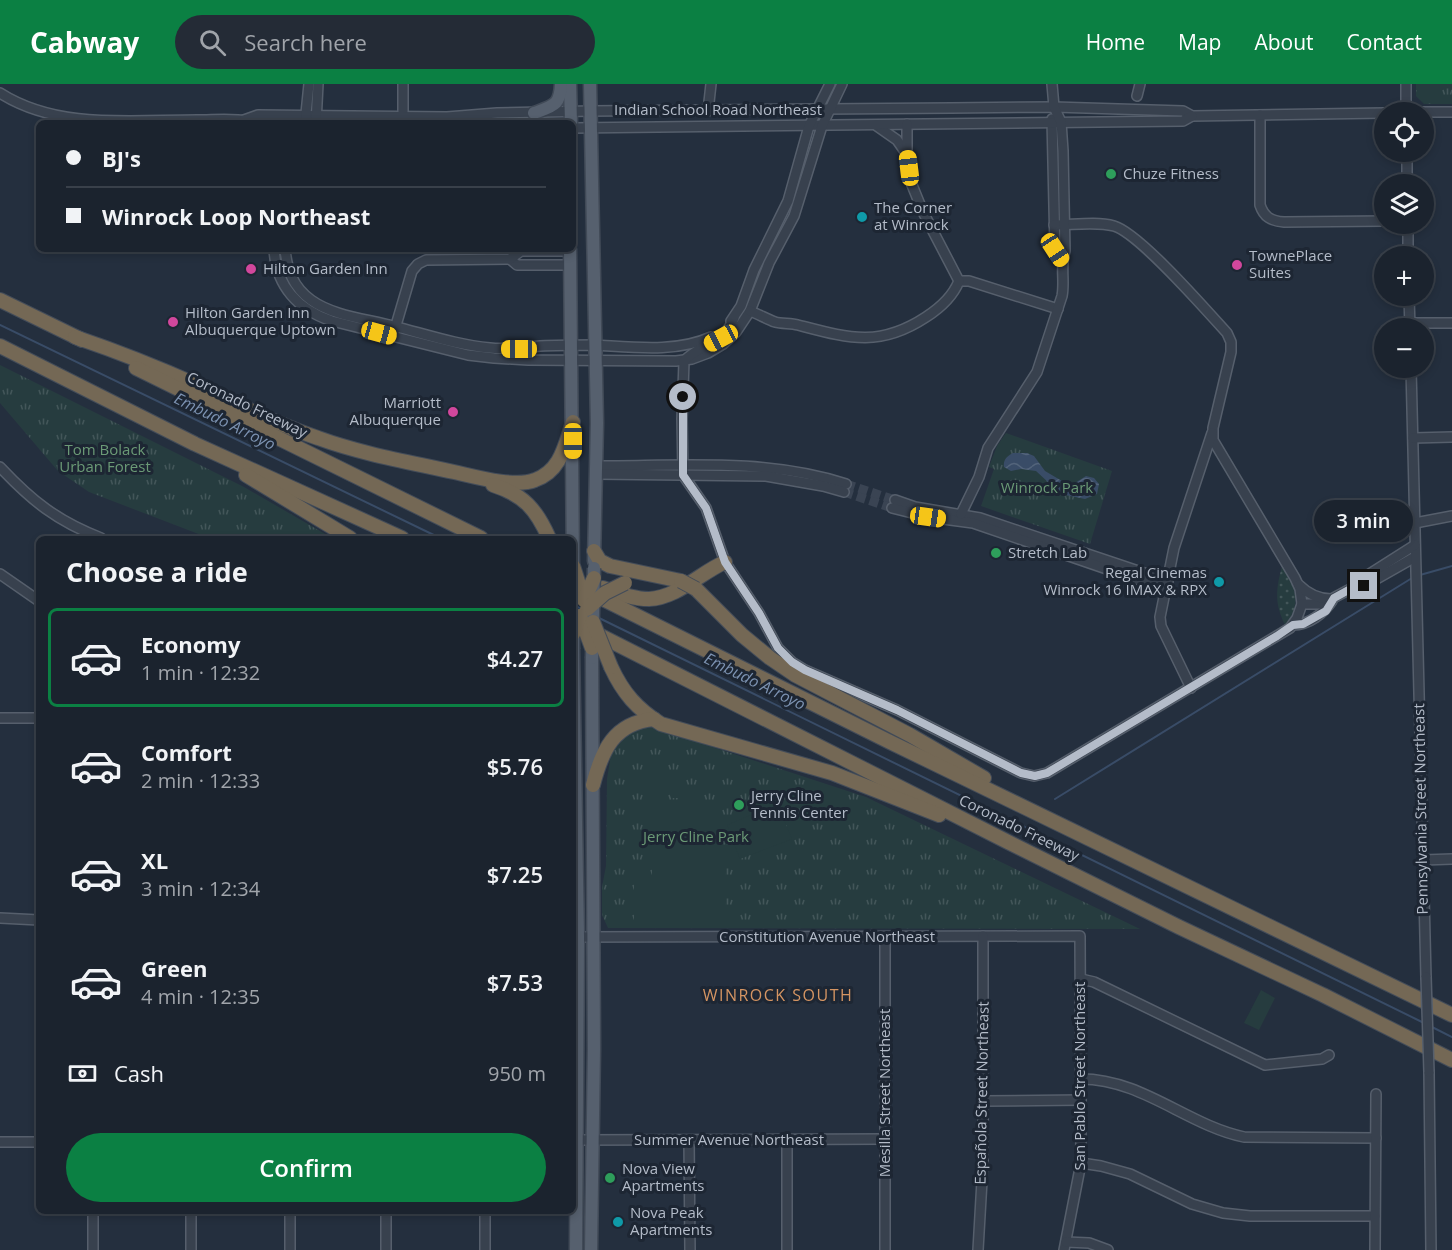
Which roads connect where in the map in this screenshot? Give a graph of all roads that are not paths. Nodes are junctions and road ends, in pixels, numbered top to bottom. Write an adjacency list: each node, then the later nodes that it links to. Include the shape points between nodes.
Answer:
1 (309, 84): 28 (street)
2 (318, 84): 29 (street)
3 (403, 84): 32 (street)
4 (561, 84): 23 (main road, via 555,105)
5 (570, 84): 27 (main road)
6 (590, 84): 19 (main road)
7 (711, 84): 20 (street)
8 (830, 84): 17 (street)
9 (843, 84): 18 (street)
10 (1052, 84): 16 (street)
11 (1140, 84): 14 (street)
12 (1406, 84): 15 (street)
13 (0, 93): 30 (street, Indian School Road Northeast, via 38,111 74,119)
14 (1137, 96)
15 (1406, 102)
16 (1054, 107): 18 (street, Indian School Road Northeast); 25 (street, Indian School Road Northeast, via 1183,111); 34 (street)
17 (818, 110): 18 (street, Indian School Road Northeast); 20 (street, Indian School Road Northeast); 37 (street)
18 (830, 110): 38 (street)
19 (591, 111): 20 (street, Indian School Road Northeast); 27 (street, Indian School Road Northeast); 40 (main road)
20 (708, 111)
21 (1434, 112): 22 (street)
22 (1452, 112)
23 (534, 113): 27 (street, Indian School Road Northeast); 32 (street, Indian School Road Northeast)
24 (1374, 113): 26 (street, Indian School Road Northeast)
25 (1192, 116): 26 (street, Indian School Road Northeast); 33 (street, Indian School Road Northeast, via 1183,121)
26 (1260, 116): 43 (street, via 1260,205 1268,218 1284,222)
27 (570, 118)
28 (306, 119): 29 (street, Indian School Road Northeast); 31 (street, Indian School Road Northeast, via 258,115)
29 (316, 119): 32 (street, Indian School Road Northeast)
30 (132, 120)
31 (252, 120)
32 (403, 120)
33 (1081, 122): 34 (street, Indian School Road Northeast); 41 (street, via 1068,131)
34 (1056, 123): 35 (street, Indian School Road Northeast); 41 (street); 44 (street)
35 (906, 124): 36 (street, Indian School Road Northeast); 42 (street)
36 (875, 125): 38 (street, Indian School Road Northeast); 42 (street, via 897,140)
37 (809, 126): 38 (street, Indian School Road Northeast); 40 (street, Indian School Road Northeast); 45 (street, via 788,201)
38 (822, 126): 46 (street, via 800,200)
39 (576, 128): 40 (street, Indian School Road Northeast)
40 (592, 128): 63 (main road)
41 (1063, 151): 44 (street)
42 (907, 155): 53 (street, via 910,180 923,212)
43 (1374, 222)
44 (1059, 225): 55 (street, via 1065,250); 71 (street, via 1106,225 1122,230 1145,248 1227,333 1231,352)
45 (767, 243): 46 (street); 57 (street)
46 (777, 248): 56 (street)
47 (275, 252): 61 (street, via 279,275 289,294 307,310 332,321)
48 (285, 252): 60 (street, via 293,280 313,302)
49 (520, 252): 51 (street)
50 (570, 252): 52 (main road)
51 (510, 259): 52 (street, via 517,265); 60 (street, via 426,260 418,264)
52 (570, 266): 65 (main road)
53 (959, 281): 55 (street); 56 (street, via 954,293 929,315 905,328 874,337 833,335 775,322)
54 (0, 300): 62 (highway, Coronado Freeway)
55 (1058, 309): 82 (street, via 1037,372 988,448)
56 (750, 311): 68 (street, via 723,344)
57 (734, 318): 63 (street, via 718,333 693,343); 68 (street, via 721,338)
58 (1452, 323): 59 (street)
59 (1434, 324)
60 (396, 326): 61 (street); 65 (street, via 470,346)
61 (393, 336): 66 (street, via 468,355)
62 (75, 337): 78 (highway, via 132,357 319,439); 88 (highway, Coronado Freeway)
63 (594, 345): 65 (street); 67 (main road)
64 (0, 346): 74 (highway)
65 (570, 347): 66 (main road)
66 (570, 360): 67 (street); 70 (main road)
67 (594, 361): 68 (street); 76 (main road)
68 (684, 361): 77 (street)
69 (1411, 378): 73 (street, Pennsylvania Street Northeast)
70 (573, 422): 78 (highway, via 557,464 535,480 523,483); 90 (main road)
71 (1213, 428): 101 (street); 102 (street, via 1215,445)
72 (1452, 437): 73 (street)
73 (1413, 438): 84 (street, Pennsylvania Street Northeast)
74 (195, 444): 86 (highway); 87 (highway)
75 (0, 467): 85 (street, via 47,511)
76 (597, 470): 77 (street); 92 (main road)
77 (683, 470): 79 (street, via 767,467 826,477); 94 (street, via 706,508)
78 (466, 475): 89 (highway, via 523,500)
79 (845, 488)
80 (893, 504): 81 (street)
81 (929, 513): 82 (street); 101 (street, via 974,523)
82 (961, 514): 101 (street)
83 (1452, 516): 84 (street)
84 (1415, 524): 91 (street, Pennsylvania Street Northeast)
85 (96, 536)
86 (347, 536)
87 (398, 536)
88 (477, 536)
89 (548, 536)
90 (573, 536)
91 (1414, 545): 93 (street, Pennsylvania Street Northeast); 103 (street)
92 (594, 551): 95 (main road); 97 (highway, via 600,561 610,566)
93 (1415, 557): 103 (street, via 1364,586); 118 (street, Pennsylvania Street Northeast)
94 (725, 562): 98 (highway, via 672,593 649,599); 110 (street, via 778,648 792,662 1021,773 1047,773)
95 (594, 573): 107 (highway, bridge)
96 (0, 574): 105 (street)
97 (653, 575): 107 (highway, bridge, via 613,588); 115 (highway, bridge, via 696,589 742,635 795,675 910,735)
98 (576, 580)
99 (576, 584): 107 (highway, bridge)
100 (576, 585): 115 (highway, Coronado Freeway)
101 (1167, 585): 110 (street, via 1161,626)
102 (1299, 585): 104 (street, via 1312,595); 106 (street)
103 (1354, 587): 104 (street)
104 (1334, 598): 106 (street, via 1322,604); 108 (street, via 1326,611)
105 (36, 599)
106 (1302, 604): 108 (street)
107 (580, 609): 109 (highway, bridge); 113 (highway, bridge, via 630,700); 116 (highway, Coronado Freeway)
108 (1293, 625): 110 (street)
109 (592, 653): 114 (main road)
110 (1191, 688)
111 (36, 717): 112 (street)
112 (0, 718)
113 (654, 719): 114 (highway, via 632,724 615,736 599,760); 116 (highway, via 672,728 832,773)
114 (593, 785): 125 (main road)
115 (1068, 827): 127 (highway, Coronado Freeway)
116 (1008, 842): 129 (highway, Coronado Freeway)
117 (1452, 859): 118 (street)
118 (1423, 860): 164 (street, Pennsylvania Street Northeast, bridge)
119 (0, 918): 120 (street)
120 (36, 920)
121 (983, 936): 122 (street, Constitution Avenue Northeast); 124 (street, Constitution Avenue Northeast); 133 (street, Española Street Northeast)
122 (1080, 936): 126 (street, San Pablo Street Northeast)
123 (576, 937): 125 (street, Constitution Avenue Northeast)
124 (885, 937): 125 (street, Constitution Avenue Northeast); 138 (street, Mesilla Street Northeast)
125 (593, 938): 139 (main road)
126 (1081, 979): 128 (street, via 1265,1065); 130 (street, San Pablo Street Northeast)
127 (1452, 1015)
128 (1329, 1055)
129 (1452, 1060)
130 (1081, 1079): 132 (street, San Pablo Street Northeast); 134 (street, via 1132,1088 1234,1135)
131 (1376, 1094): 134 (street)
132 (1081, 1100): 133 (street); 142 (street, San Pablo Street Northeast)
133 (984, 1101): 161 (street, Española Street Northeast)
134 (1376, 1138): 149 (street)
135 (576, 1140): 139 (street, Summer Avenue Northeast)
136 (689, 1140): 137 (street, Summer Avenue Northeast); 139 (street, Summer Avenue Northeast); 158 (street)
137 (787, 1140): 138 (street, Summer Avenue Northeast); 159 (street)
138 (885, 1140): 160 (street, Mesilla Street Northeast)
139 (592, 1141): 157 (main road)
140 (0, 1142): 141 (street)
141 (36, 1142)
142 (1082, 1163): 149 (street, via 1130,1174 1192,1204 1223,1213); 150 (street, San Pablo Street Northeast)
143 (93, 1214): 151 (street)
144 (191, 1214): 152 (street)
145 (290, 1214): 153 (street)
146 (386, 1214): 154 (street)
147 (485, 1214): 155 (street)
148 (575, 1214): 156 (main road)
149 (1375, 1216): 163 (street)
150 (1065, 1246): 162 (street, via 1089,1243)
151 (93, 1250)
152 (191, 1250)
153 (290, 1250)
154 (386, 1250)
155 (485, 1250)
156 (576, 1250)
157 (591, 1250)
158 (690, 1250)
159 (787, 1250)
160 (885, 1250)
161 (978, 1250)
162 (1108, 1250)
163 (1375, 1250)
164 (1431, 1250)

